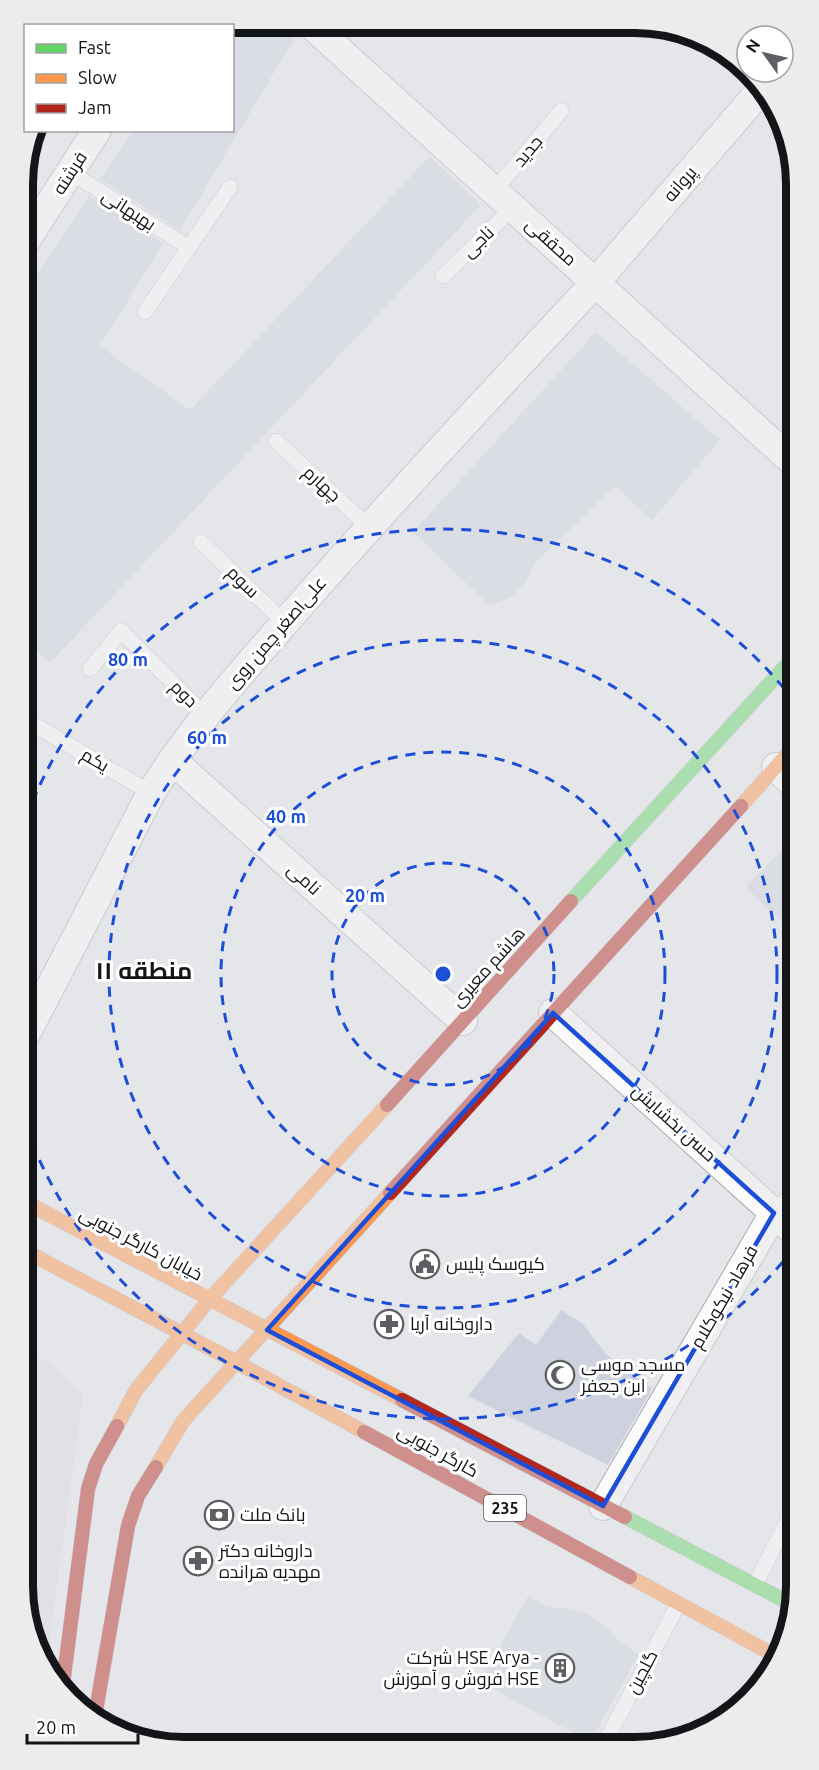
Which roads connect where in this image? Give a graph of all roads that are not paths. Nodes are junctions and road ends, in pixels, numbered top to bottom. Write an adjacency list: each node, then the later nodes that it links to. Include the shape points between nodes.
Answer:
1 (320, 33): 7 (street, محققی)
2 (757, 95): 11 (street, پروانه)
3 (561, 111): 7 (lane, جدید)
4 (96, 132): 5 (street, فرشته)
5 (70, 172): 8 (street, فرشته); 9 (lane, بهبهانی)
6 (230, 187): 9 (lane)
7 (504, 199): 10 (lane, ناجی); 11 (street, محققی)
8 (33, 229)
9 (188, 247): 12 (lane)
10 (443, 276)
11 (598, 279): 14 (street, محققی); 15 (street, علی‌اصغر چمن روی)
12 (145, 312)
13 (276, 441): 15 (lane, چهارم)
14 (786, 455)
15 (369, 527): 17 (street, علی‌اصغر چمن روی)
16 (201, 542): 17 (lane, سوم)
17 (285, 623): 20 (street, علی‌اصغر چمن روی)
18 (786, 666): 27 (main road, هاشم معیری)
19 (90, 669): 20 (lane, دوم, via 121,631)
20 (205, 715): 22 (street, علی‌اصغر چمن روی)
21 (38, 727): 24 (lane, یکم)
22 (172, 760): 24 (street, علی‌اصغر چمن روی); 27 (street, نامی)
23 (786, 768): 25 (main road)
24 (152, 793): 26 (street, علی‌اصغر چمن روی)
25 (553, 1014): 30 (street, حسن بخشایش); 35 (main road)
26 (33, 1021)
27 (463, 1021): 33 (main road, هاشم معیری)
28 (786, 1200): 30 (lane)
29 (33, 1206): 33 (main road, خیابان کارگر جنوبی / 235)
30 (774, 1213): 31 (street, حسن بخشایش); 38 (street, فرهاد نیکوکلام)
31 (786, 1224)
32 (33, 1255): 36 (main road, 235)
33 (209, 1300): 34 (main road, خیابان کارگر جنوبی / 235); 36 (main road, هاشم معیری)
34 (239, 1316): 35 (main road, کارگر جنوبی / 235)
35 (267, 1330): 37 (main road); 38 (main road, کارگر جنوبی / 235)
36 (181, 1334): 37 (main road, کارگر جنوبی / 235); 44 (main road, هاشم معیری, via 136,1390 96,1464 88,1489)
37 (236, 1362): 42 (main road, کارگر جنوبی / 235); 45 (main road, via 183,1421 138,1496 128,1526)
38 (603, 1506): 40 (main road, کارگر جنوبی / 235)
39 (786, 1523): 40 (lane)
40 (754, 1585): 41 (main road, کارگر جنوبی / 235)
41 (785, 1601)
42 (679, 1603): 43 (main road, کارگر جنوبی / 235); 46 (lane, گلچین)
43 (770, 1653)
44 (64, 1678)
45 (96, 1709)
46 (608, 1737)

